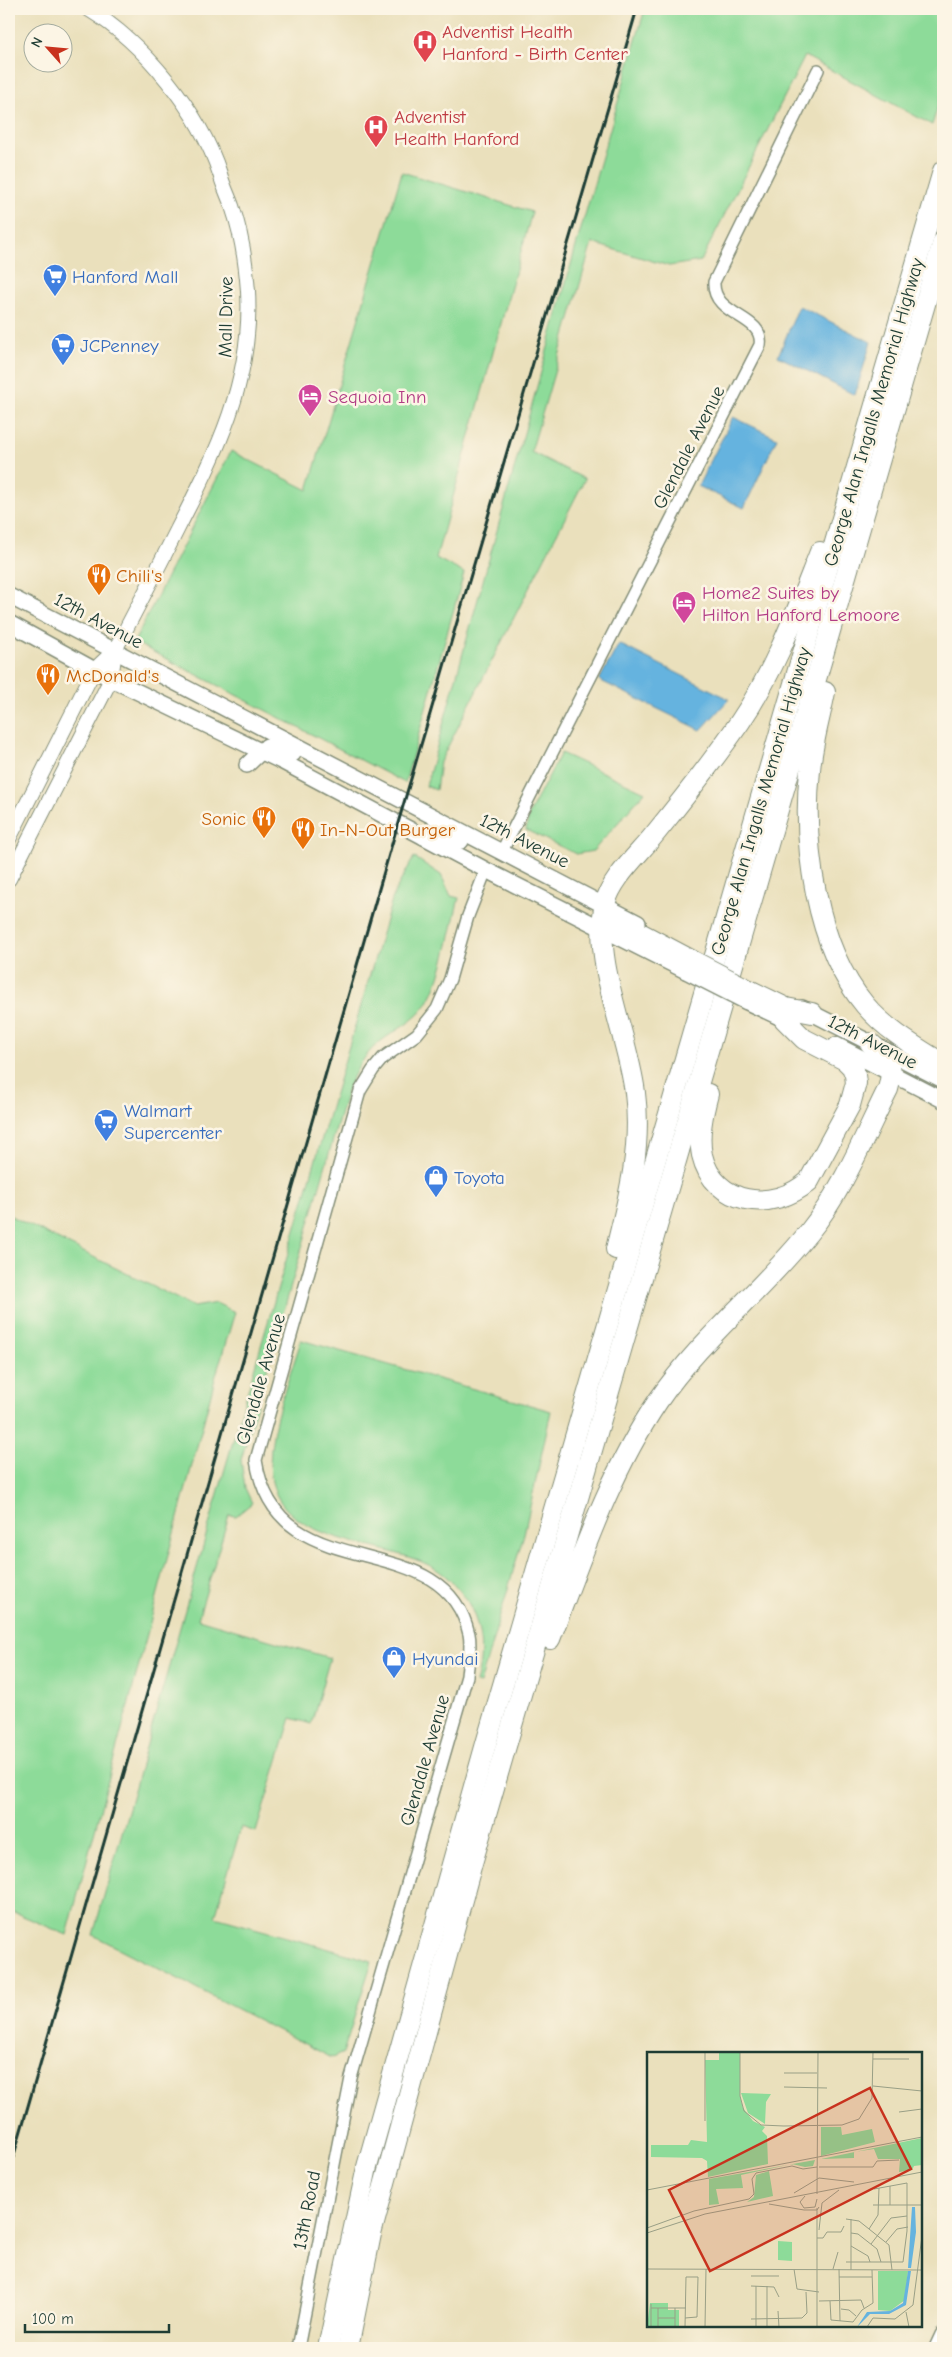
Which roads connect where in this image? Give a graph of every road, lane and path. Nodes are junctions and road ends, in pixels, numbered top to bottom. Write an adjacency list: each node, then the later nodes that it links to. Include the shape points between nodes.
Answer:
1 (88, 9): 9 (street, Mall Drive, via 148,58 202,133 232,206 248,289 244,362 224,434)
2 (818, 70): 17 (street, Glendale Avenue, via 714,282 720,303 756,328 760,345)
3 (943, 171): 5 (highway, George Alan Ingalls Memorial Highway)
4 (943, 242): 6 (highway, George Alan Ingalls Memorial Highway)
5 (859, 458): 20 (highway, via 767,677 740,722 614,885); 32 (highway, George Alan Ingalls Memorial Highway)
6 (868, 502): 22 (highway, George Alan Ingalls Memorial Highway); 28 (highway, via 813,749 807,814 811,855 823,924 844,976 880,1020)
7 (9, 596): 9 (main road, 12th Avenue)
8 (9, 623): 10 (main road)
9 (115, 650): 10 (street, Mall Drive); 11 (street, Mall Drive); 14 (main road, 12th Avenue)
10 (94, 670): 11 (main road); 16 (street, Mall Drive)
11 (111, 678): 12 (main road); 19 (street, Mall Drive)
12 (261, 751): 13 (main road); 14 (main road, via 272,744 347,781); 15 (main road)
13 (247, 765)
14 (371, 784): 17 (main road, 12th Avenue)
15 (424, 837): 17 (main road, via 435,831 446,833 485,853); 18 (main road)
16 (9, 839)
17 (502, 851): 20 (main road, 12th Avenue)
18 (486, 870): 21 (main road); 34 (street, Glendale Avenue, via 437,1009 417,1034 383,1058 360,1091 256,1460 262,1488 282,1520 295,1531 322,1544 414,1569 440,1587 454,1602 470,1635 467,1676)
19 (9, 879)
20 (605, 904): 21 (highway); 23 (main road, 12th Avenue)
21 (603, 928): 23 (highway, via 613,922 623,924); 32 (highway, via 603,950 635,1093 636,1152 631,1186)
22 (735, 958): 26 (highway, via 726,1028 703,1118 701,1142 704,1162 714,1179 735,1195 753,1200 782,1198 809,1181 855,1092 852,1067 835,1054 804,1039); 33 (highway)
23 (690, 961): 24 (highway, bridge)
24 (749, 991): 25 (highway, via 786,1008); 26 (main road, 12th Avenue)
25 (812, 1012): 27 (main road, 12th Avenue)
26 (784, 1019): 29 (main road, 12th Avenue)
27 (870, 1043): 29 (highway, via 891,1065); 30 (main road, 12th Avenue)
28 (943, 1064)
29 (892, 1074): 31 (main road, 12th Avenue); 33 (highway, via 888,1089 833,1196 814,1225 700,1348 659,1400 625,1455)
30 (943, 1080)
31 (943, 1100)
32 (558, 1492): 37 (highway, via 367,2167)
33 (507, 1745): 38 (highway, via 397,2134 366,2258)
34 (351, 2078): 36 (street, 13th Road)
35 (943, 2335): 39 (main road)
36 (298, 2348)
37 (328, 2348)
38 (348, 2348)
39 (937, 2348)

